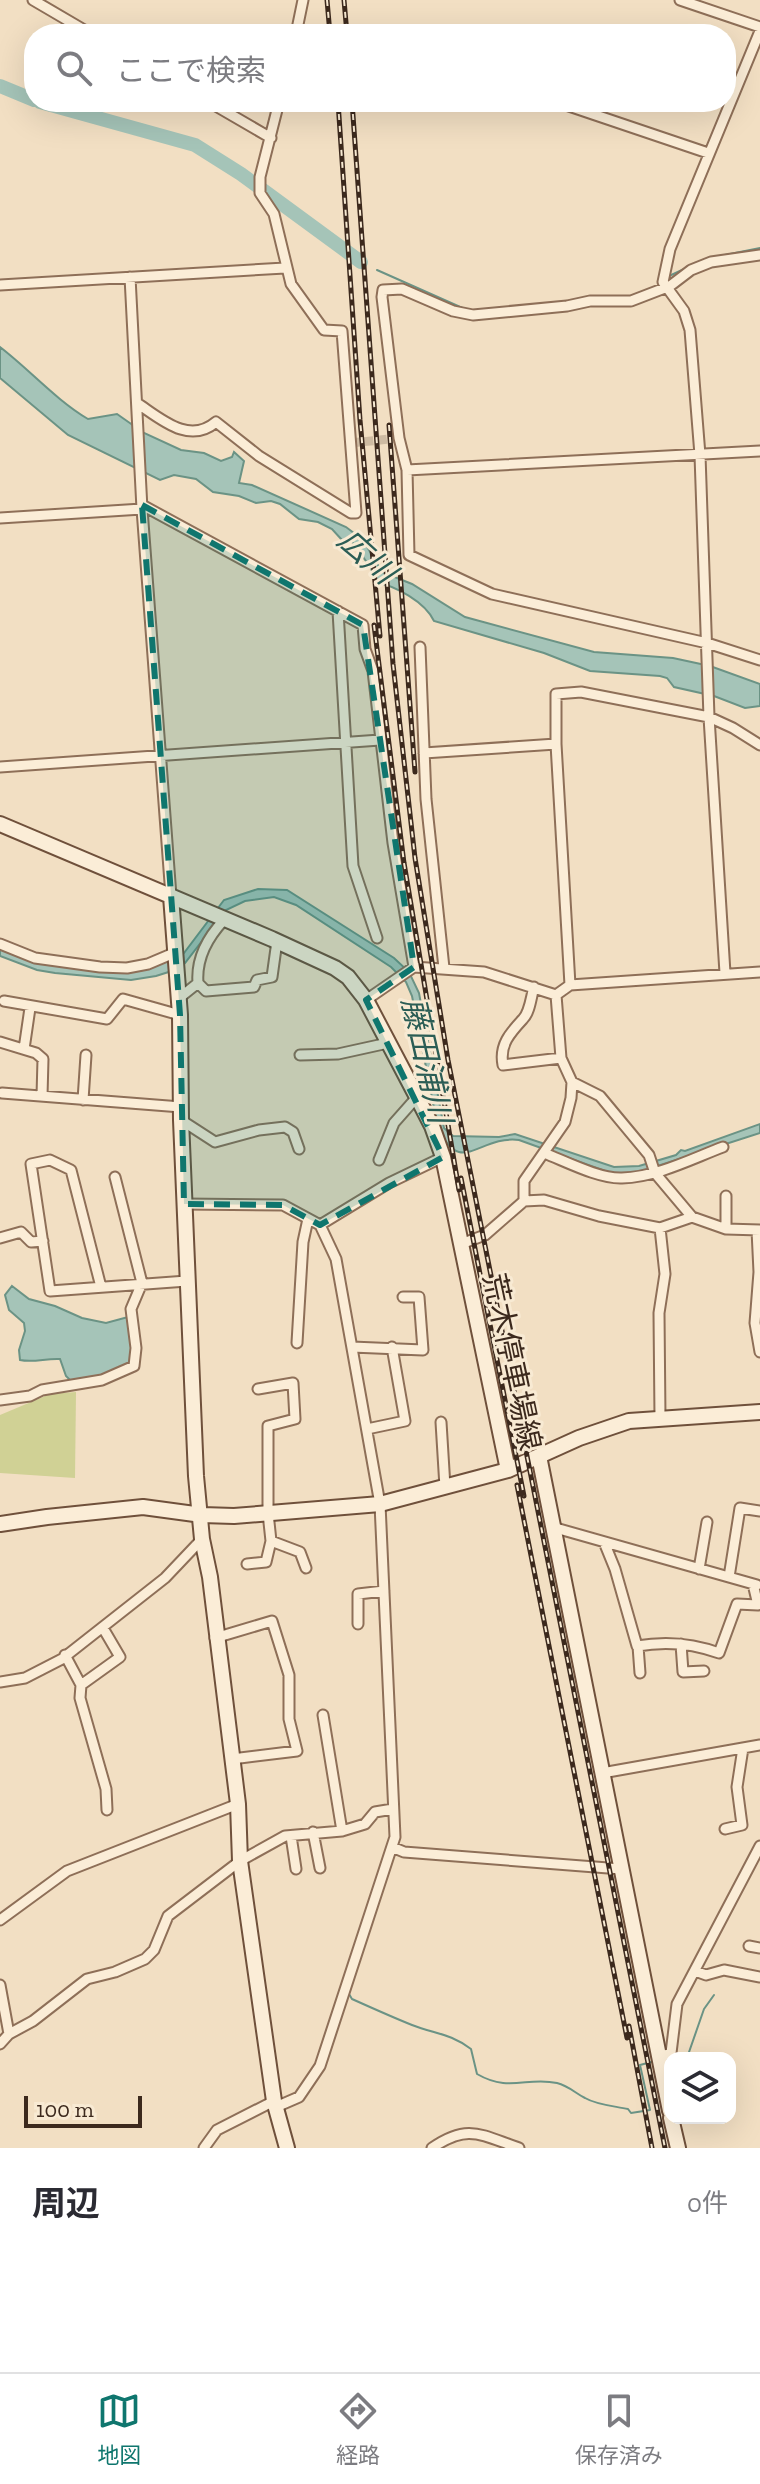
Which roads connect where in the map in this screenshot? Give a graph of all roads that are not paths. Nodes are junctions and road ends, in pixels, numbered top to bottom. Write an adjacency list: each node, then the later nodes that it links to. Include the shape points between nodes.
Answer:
1 (33, 0): 4 (street)
2 (303, 0): 5 (street)
3 (680, 0): 6 (street)
4 (74, 24)
5 (298, 24)
6 (760, 29): 7 (street)
7 (736, 86)
8 (226, 112): 12 (street)
9 (277, 112): 12 (street)
10 (587, 112): 13 (street)
11 (725, 112): 13 (street)
12 (271, 138): 15 (street, via 260,193 274,214)
13 (708, 153): 18 (street, via 670,249)
14 (760, 255): 18 (street, via 711,262)
15 (285, 268): 16 (street); 19 (street, via 324,330 342,331 356,513 259,456 216,422 198,432 172,427)
16 (130, 277): 17 (street); 19 (street)
17 (0, 285)
18 (666, 287): 21 (street, via 684,311 690,330); 22 (street, via 631,301 473,315 402,289 383,290)
19 (137, 403): 23 (street)
20 (760, 451): 21 (street)
21 (700, 455): 22 (street); 27 (street)
22 (407, 470): 27 (street, via 409,555 492,594)
23 (142, 505): 24 (street); 25 (street); 35 (street)
24 (0, 518)
25 (338, 611): 30 (street, via 363,625); 31 (street)
26 (420, 647): 34 (street)
27 (707, 648): 28 (street); 29 (street)
28 (760, 660)
29 (709, 714): 32 (street, via 581,692 556,694); 33 (street); 47 (street)
30 (380, 740): 31 (street); 44 (street)
31 (346, 742): 35 (street); 40 (street, via 353,866)
32 (556, 744): 34 (street); 49 (street)
33 (760, 745)
34 (424, 753): 45 (street)
35 (161, 754): 36 (street); 38 (street)
36 (0, 767)
37 (0, 824): 38 (main road, 荒木停車場線)
38 (171, 896): 39 (main road, 荒木停車場線); 43 (main road)
39 (224, 920): 41 (main road, 荒木停車場線); 48 (street, via 208,936)
40 (377, 938)
41 (277, 941): 48 (street, via 272,977 257,980 254,987 206,991); 53 (main road, 荒木停車場線, via 335,968)
42 (0, 944): 43 (street, via 35,958 100,967 127,968)
43 (174, 953): 52 (main road)
44 (414, 967): 45 (street); 53 (street)
45 (444, 968): 50 (street, via 484,972)
46 (760, 972): 47 (street)
47 (725, 973): 49 (street)
48 (198, 983): 52 (street)
49 (570, 985): 51 (street)
50 (534, 987): 51 (street); 62 (street, via 525,1018 501,1052 503,1065)
51 (556, 995): 62 (street)
52 (178, 999): 56 (main road)
53 (366, 1000): 58 (main road, 荒木停車場線)
54 (4, 1001): 55 (street)
55 (30, 1008): 56 (street, via 107,1019 123,999); 59 (street)
56 (180, 1015): 68 (main road)
57 (0, 1042): 59 (street)
58 (388, 1043): 61 (street, via 338,1054); 66 (main road, 荒木停車場線)
59 (24, 1049): 65 (street, via 43,1059)
60 (86, 1055): 67 (street)
61 (300, 1055)
62 (561, 1058): 63 (street)
63 (572, 1082): 71 (street, via 565,1122); 74 (street, via 600,1096 649,1155)
64 (2, 1093): 65 (street)
65 (42, 1096): 67 (street)
66 (417, 1097): 72 (main road, 荒木停車場線); 73 (street, via 394,1123)
67 (83, 1100): 68 (street)
68 (181, 1113): 70 (street, via 212,1141 285,1127 293,1132); 78 (main road)
69 (723, 1147): 74 (street)
70 (299, 1149)
71 (544, 1153): 74 (street, via 619,1178); 77 (street, via 524,1181)
72 (443, 1157): 81 (street); 87 (main road, 荒木停車場線)
73 (379, 1160)
74 (655, 1173): 79 (street)
75 (115, 1177): 89 (street)
76 (726, 1196): 83 (street)
77 (524, 1201): 82 (street, via 544,1200); 87 (street, via 489,1232)
78 (184, 1204): 80 (street, via 283,1205); 88 (main road)
79 (692, 1217): 82 (street); 83 (street)
80 (308, 1219): 81 (street); 92 (street)
81 (320, 1225): 93 (street, via 336,1259)
82 (660, 1228): 99 (street, via 665,1274 659,1313)
83 (726, 1229): 84 (street)
84 (759, 1230): 95 (street, via 755,1323)
85 (0, 1238): 86 (street, via 21,1232 31,1242)
86 (43, 1241): 90 (street, via 50,1291); 90 (street, via 31,1164 50,1160 71,1170)
87 (461, 1244): 103 (main road, 荒木停車場線)
88 (187, 1281): 89 (street); 108 (main road)
89 (142, 1283): 90 (street); 97 (street, via 131,1309 134,1366 102,1380)
90 (101, 1287)
91 (403, 1297): 94 (street, via 419,1297 423,1350)
92 (297, 1343)
93 (352, 1347): 94 (street); 101 (street)
94 (392, 1347): 101 (street, via 405,1421)
95 (760, 1349)
96 (258, 1389): 107 (street, via 293,1383 295,1419 268,1426)
97 (0, 1400)
98 (760, 1412): 99 (main road)
99 (660, 1418): 102 (main road, via 610,1426)
100 (441, 1422): 104 (street)
101 (367, 1429): 105 (street)
102 (539, 1456): 103 (main road, 荒木停車場線); 111 (main road, 荒木停車場線)
103 (508, 1470): 104 (main road)
104 (445, 1487): 105 (main road)
105 (380, 1504): 107 (main road); 120 (street)
106 (760, 1511): 118 (street, via 740,1508)
107 (268, 1513): 108 (main road); 113 (street)
108 (202, 1515): 110 (main road, via 143,1507); 112 (main road)
109 (707, 1522): 117 (street)
110 (0, 1524)
111 (552, 1527): 114 (street); 135 (main road, 荒木停車場線)
112 (202, 1539): 122 (street, via 173,1572); 123 (main road)
113 (271, 1541): 115 (street, via 266,1562); 116 (street, via 300,1552)
114 (604, 1542): 117 (street); 125 (street)
115 (247, 1564)
116 (306, 1568)
117 (699, 1569): 118 (street)
118 (729, 1577): 119 (street)
119 (757, 1585): 124 (street, via 758,1605 737,1604 719,1653)
120 (384, 1591): 121 (street, via 358,1594); 137 (street)
121 (358, 1624)
122 (103, 1628): 126 (street); 130 (street, via 120,1657)
123 (215, 1638): 134 (main road); 134 (street, via 272,1621 289,1675 289,1719 297,1751)
124 (681, 1644): 125 (street); 127 (street, via 683,1672)
125 (638, 1646): 128 (street)
126 (65, 1655): 129 (street, via 25,1678); 130 (street)
127 (704, 1671)
128 (640, 1673)
129 (0, 1682)
130 (81, 1685): 138 (street)
131 (323, 1715): 140 (street)
132 (760, 1745): 133 (street)
133 (743, 1748): 135 (street); 139 (street, via 737,1787 742,1825)
134 (232, 1759): 136 (main road)
135 (602, 1773): 148 (main road, 荒木停車場線)
136 (238, 1804): 145 (main road); 149 (street, via 67,1871)
137 (393, 1809): 140 (street, via 375,1812 365,1824); 144 (street)
138 (107, 1810)
139 (725, 1829)
140 (342, 1831): 141 (street)
141 (313, 1832): 142 (street); 146 (street)
142 (291, 1836): 145 (street); 147 (street)
143 (760, 1846): 150 (street)
144 (392, 1847): 148 (street); 157 (street, via 320,2066 299,2097)
145 (240, 1861): 153 (street, via 168,1916 145,1959 87,1979); 157 (main road)
146 (320, 1868)
147 (296, 1869)
148 (621, 1869): 155 (main road, 荒木停車場線)
149 (0, 1920)
150 (695, 1971): 151 (street); 155 (street, via 677,2004 671,2053)
151 (760, 1977)
152 (0, 1985): 153 (street)
153 (9, 2034): 154 (street)
154 (0, 2044)
155 (659, 2057): 156 (main road, 荒木停車場線)
156 (664, 2082)
157 (275, 2104): 159 (street, via 217,2130); 160 (main road)
158 (672, 2124): 163 (main road)
159 (204, 2148)
160 (287, 2148)
161 (432, 2148): 162 (street, via 464,2132)
162 (519, 2148)
163 (678, 2148)

